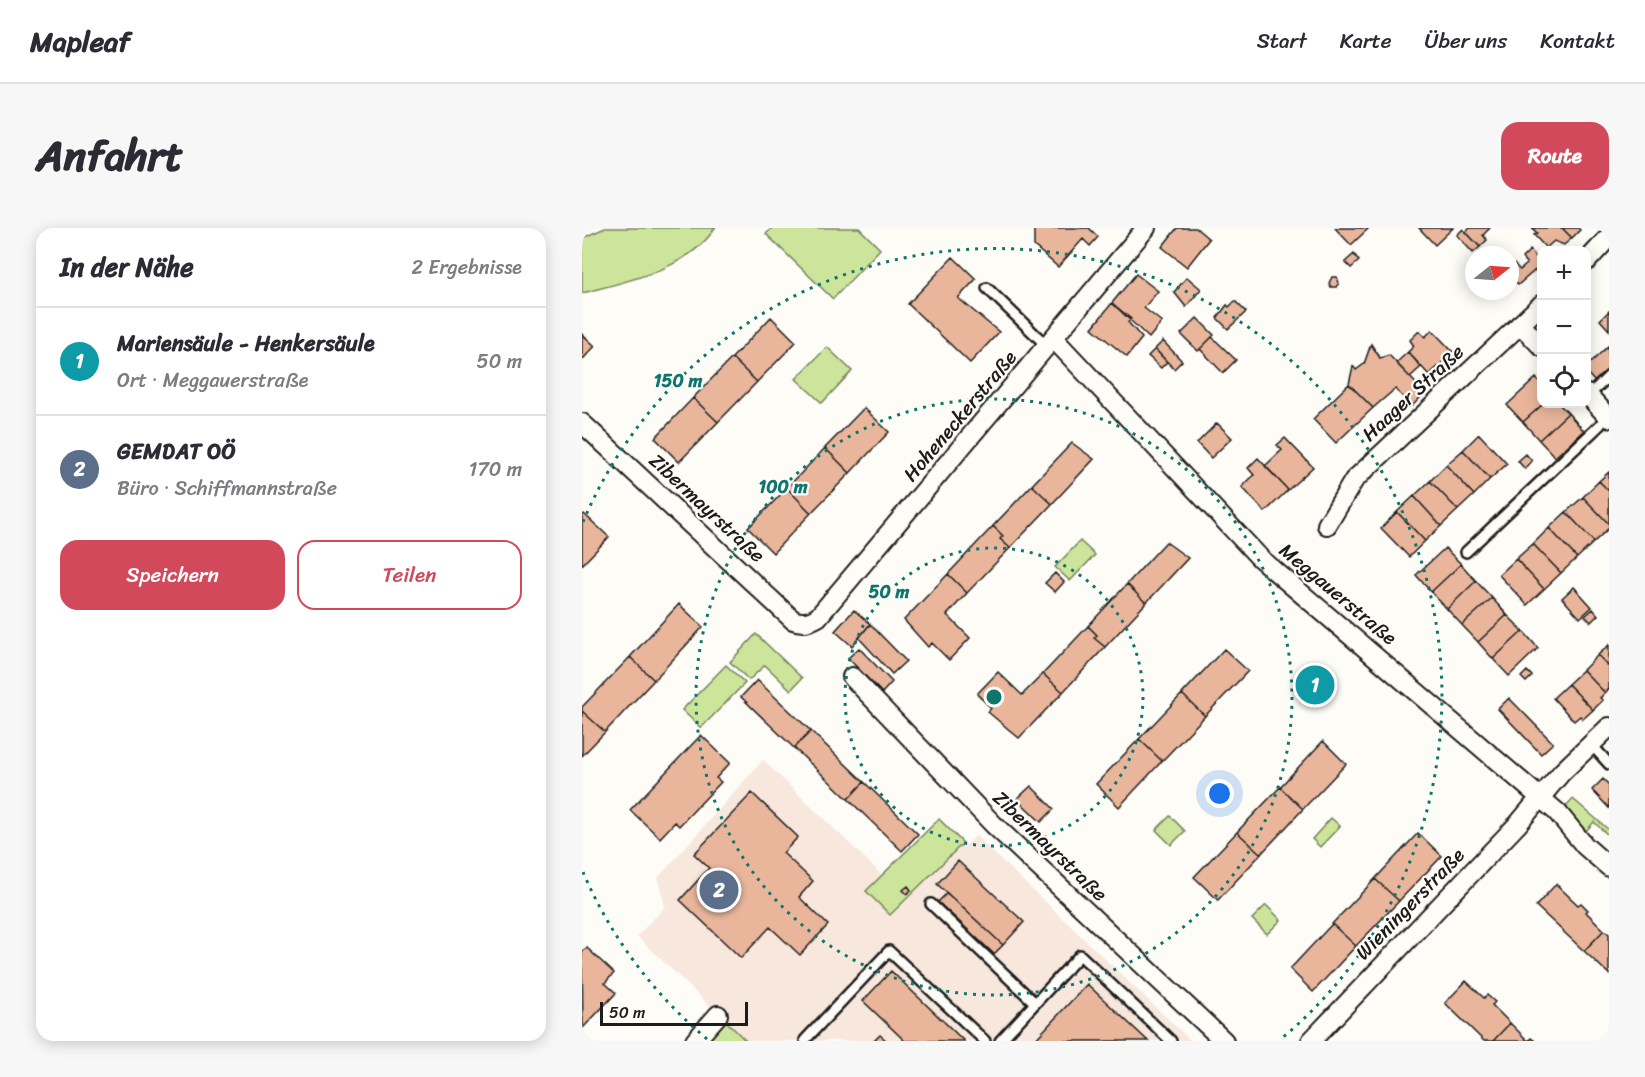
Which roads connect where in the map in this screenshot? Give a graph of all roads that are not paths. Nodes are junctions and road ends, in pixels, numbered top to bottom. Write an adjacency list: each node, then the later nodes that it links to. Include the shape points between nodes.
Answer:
1 (1146, 228): 8 (street, Hoheneckerstraße)
2 (1609, 237): 3 (street)
3 (1591, 257)
4 (987, 288): 8 (lane)
5 (1537, 309): 6 (street, Haager Straße)
6 (1521, 324): 7 (street); 14 (street, Haager Straße, via 1354,480)
7 (1537, 342)
8 (1051, 343): 16 (street, Hoheneckerstraße, via 818,617); 21 (street, Meggauerstraße, via 1261,559)
9 (1609, 376): 10 (lane)
10 (1591, 392)
11 (1591, 401): 12 (street)
12 (1604, 422): 15 (lane)
13 (582, 423): 16 (street, Zibermayrstraße, via 793,620)
14 (1328, 525)
15 (1466, 552)
16 (801, 623)
17 (852, 677): 31 (street, Zibermayrstraße, via 1001,832)
18 (1609, 727): 19 (street, Wieningerstraße)
19 (1591, 744): 20 (lane); 21 (street, Wieningerstraße)
20 (1609, 764)
21 (1540, 798): 22 (street, Meggauerstraße); 32 (street, Wieningerstraße)
22 (1609, 867)
23 (931, 904): 24 (lane)
24 (1035, 1003): 29 (lane); 30 (lane, via 1080,955)
25 (718, 1015): 27 (street)
26 (806, 1040): 28 (lane, via 889,951)
27 (695, 1041)
28 (985, 1041)
29 (1000, 1041)
30 (1171, 1041)
31 (1224, 1041)
32 (1311, 1041)

